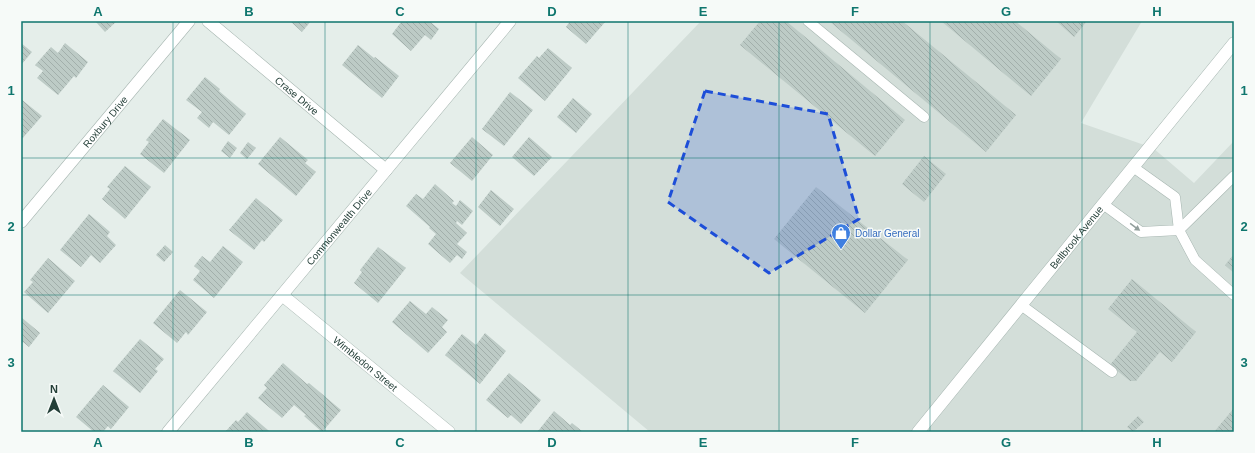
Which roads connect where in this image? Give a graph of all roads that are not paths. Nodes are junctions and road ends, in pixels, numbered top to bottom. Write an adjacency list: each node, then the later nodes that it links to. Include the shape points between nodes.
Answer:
1 (189, 21): 11 (street, Roxbury Drive)
2 (208, 21): 8 (street, Crase Drive)
3 (510, 21): 8 (street, Commonwealth Drive)
4 (808, 21): 6 (lane)
5 (1234, 43): 7 (street, Bellbrook Avenue)
6 (924, 117)
7 (1133, 167): 10 (street, Bellbrook Avenue); 12 (lane, via 1175,197)
8 (386, 170): 14 (street, Commonwealth Drive)
9 (1234, 176): 12 (lane)
10 (1103, 204): 12 (lane, one-way to 12, via 1141,232); 15 (street, Bellbrook Avenue)
11 (21, 222)
12 (1179, 230): 13 (lane, via 1195,260)
13 (1234, 295)
14 (282, 296): 17 (street, Commonwealth Drive); 18 (street, Wimbledon Street)
15 (1021, 306): 16 (lane); 19 (street, Bellbrook Avenue)
16 (1112, 372)
17 (168, 432)
18 (449, 432)
19 (918, 432)

